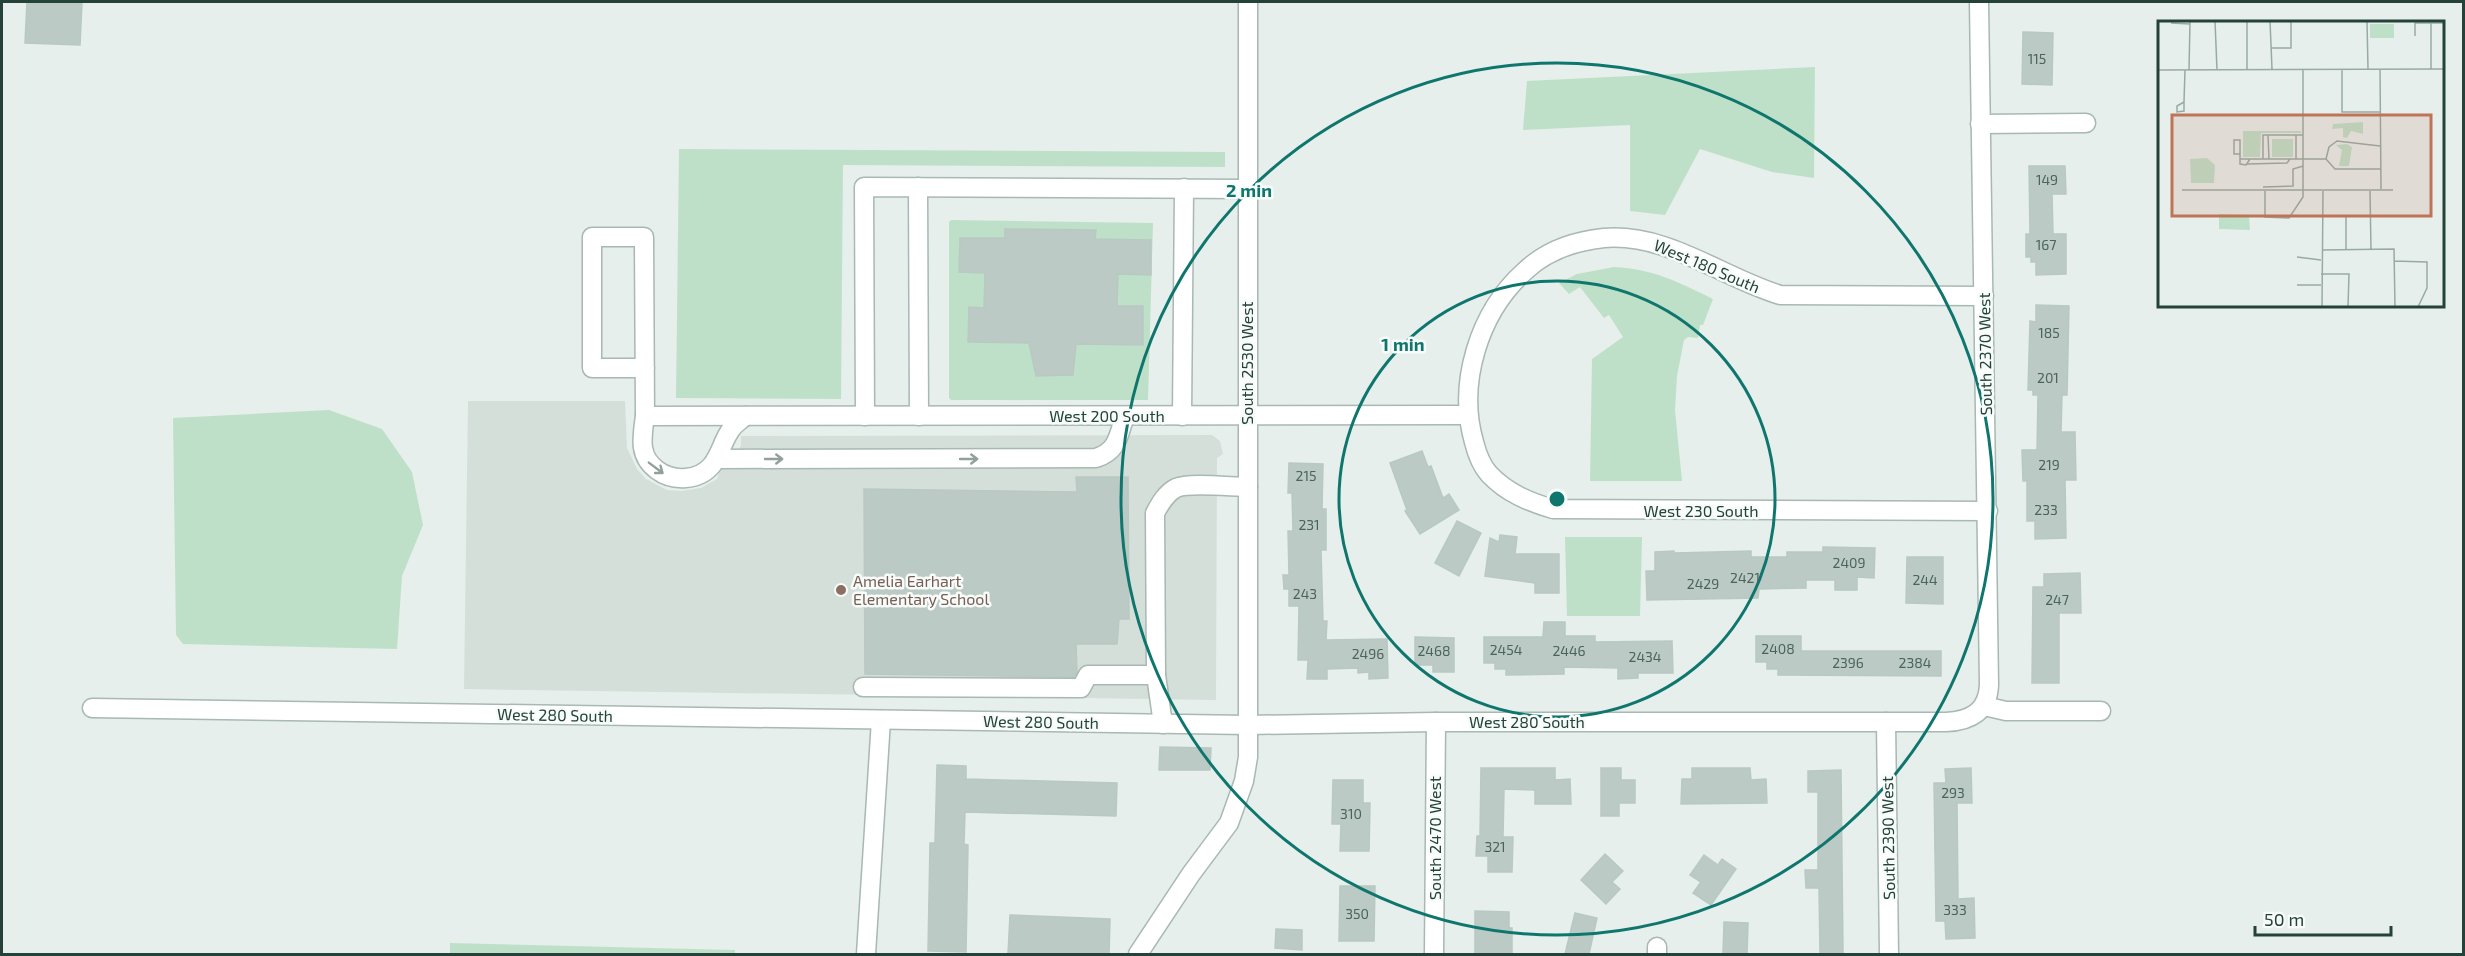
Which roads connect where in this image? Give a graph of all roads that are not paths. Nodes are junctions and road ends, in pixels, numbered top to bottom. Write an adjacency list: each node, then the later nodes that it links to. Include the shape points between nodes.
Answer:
1 (1248, 2): 7 (street, South 2530 West)
2 (1979, 2): 4 (street, South 2370 West)
3 (2086, 123): 4 (street)
4 (1980, 124): 8 (street, South 2370 West)
5 (918, 187): 6 (street); 13 (street, via 864,187); 14 (street)
6 (1184, 188): 7 (street); 16 (street)
7 (1247, 189): 17 (street, South 2530 West)
8 (1984, 296): 10 (street, West 180 South, via 1779,295 1649,241 1604,238 1575,243 1525,270 1496,306 1472,365); 20 (street, South 2370 West)
9 (645, 368): 9 (street, via 644,237 592,237 592,368); 11 (street)
10 (1468, 415): 17 (street, West 200 South); 20 (street, West 230 South, via 1478,457 1490,475 1515,495 1553,509)
11 (645, 416): 12 (street, West 200 South); 18 (street, one-way to 18, via 643,454 662,474 688,478 711,467)
12 (745, 416): 13 (street, West 200 South); 18 (street, via 732,428)
13 (865, 416): 14 (street, West 200 South)
14 (919, 416): 15 (street, West 200 South)
15 (1125, 416): 16 (street, West 200 South); 18 (street, one-way to 15, via 1096,458 1114,447)
16 (1182, 416): 17 (street, West 200 South)
17 (1247, 416): 19 (street, South 2530 West)
18 (716, 459)
19 (1248, 487): 21 (street, via 1176,488 1155,513); 30 (street, South 2530 West)
20 (1988, 511): 23 (street, South 2370 West, via 1989,684)
21 (1156, 675): 22 (street, via 1088,675 1081,688); 29 (street)
22 (863, 687)
23 (1984, 706): 25 (street, via 2006,711); 28 (street, West 280 South, via 1960,722)
24 (92, 708): 26 (street, West 280 South)
25 (2101, 711)
26 (880, 720): 29 (street, West 280 South); 31 (street)
27 (1436, 722): 28 (street, West 280 South); 30 (street, West 280 South); 33 (street, South 2470 West)
28 (1886, 722): 34 (street, South 2390 West)
29 (1163, 724): 30 (street, West 280 South)
30 (1248, 725): 32 (street, South 2530 West, via 1244,781 1229,823)
31 (866, 954)
32 (1138, 954)
33 (1434, 954)
34 (1889, 954)

